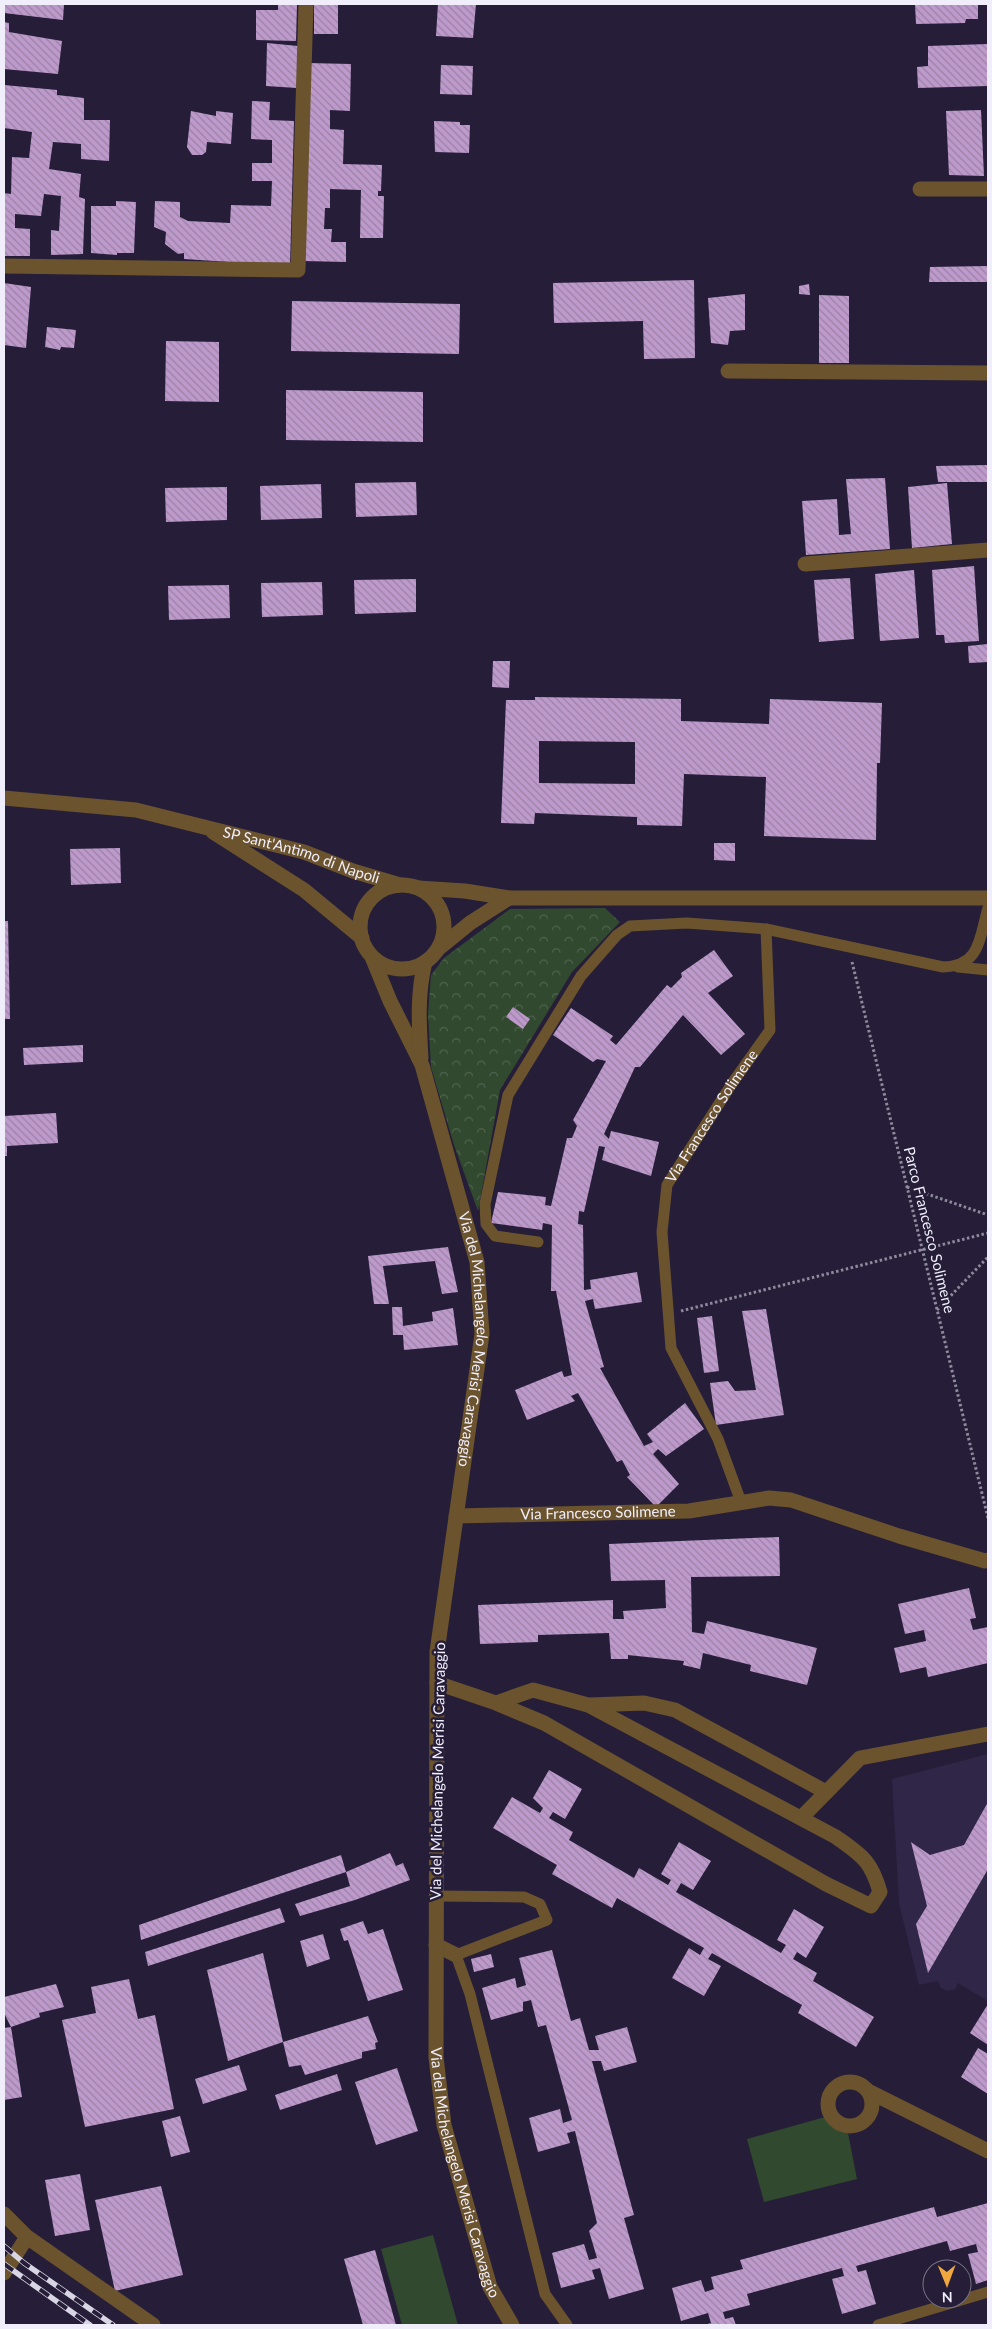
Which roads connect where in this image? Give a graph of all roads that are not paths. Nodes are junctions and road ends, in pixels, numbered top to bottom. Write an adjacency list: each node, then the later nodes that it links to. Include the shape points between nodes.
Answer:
1 (306, 4): 4 (street, via 298,270)
2 (920, 189): 3 (street)
3 (988, 189)
4 (4, 266)
5 (728, 371): 6 (street)
6 (988, 373)
7 (988, 550): 8 (street)
8 (805, 564)
9 (4, 798): 10 (street, SP Sant'Antimo di Napoli, via 136,810)
10 (201, 825): 11 (street, SP Sant'Antimo di Napoli, via 304,852); 17 (street, SP Sant'Antimo di Napoli, via 304,890)
11 (400, 885): 12 (street); 17 (street, via 377,893 368,902 362,914)
12 (418, 888): 13 (street); 18 (street, via 430,895 442,914 444,935)
13 (509, 898): 14 (street); 18 (street)
14 (988, 898)
15 (988, 908): 21 (lane, via 976,950 970,960)
16 (766, 929): 21 (lane, via 943,967); 24 (lane, via 687,923 630,926 617,935 581,976 508,1095 485,1204 486,1224 495,1236); 25 (lane, Via Francesco Solimene, via 770,1030 667,1185 662,1232 671,1348 718,1439)
17 (362, 938): 19 (street)
18 (438, 949): 20 (street)
19 (372, 957): 20 (street, via 392,968 403,969); 23 (street, Via del Michelangelo Merisi Caravaggio)
20 (425, 962): 23 (street, Via del Michelangelo Merisi Caravaggio, via 420,982 419,1012)
21 (957, 966): 22 (lane)
22 (988, 970)
23 (422, 1064): 26 (street, Via del Michelangelo Merisi Caravaggio, via 477,1262 482,1334)
24 (538, 1242)
25 (741, 1502): 26 (street, Via Francesco Solimene, via 689,1511); 27 (street, Via Francesco Solimene, via 769,1498 792,1500 899,1536)
26 (456, 1516): 28 (street, Via del Michelangelo Merisi Caravaggio, via 437,1652)
27 (988, 1560)
28 (438, 1683): 29 (street); 34 (street, Via del Michelangelo Merisi Caravaggio)
29 (496, 1703): 30 (street, via 533,1690); 33 (street, via 544,1723 826,1884 871,1906 880,1892 874,1871 861,1854)
30 (588, 1705): 32 (street, via 644,1703 675,1710); 33 (street)
31 (988, 1734): 32 (street, via 860,1758)
32 (826, 1792): 33 (street)
33 (801, 1818)
34 (436, 1896): 35 (street, Via del Michelangelo Merisi Caravaggio); 36 (lane, via 524,1897 540,1904 547,1920)
35 (436, 1945): 36 (street); 44 (street, Via del Michelangelo Merisi Caravaggio, via 436,2056 444,2125 490,2287)
36 (456, 1955): 45 (lane, via 470,1994 545,2294)
37 (868, 2091): 38 (street)
38 (988, 2151)
39 (4, 2214): 40 (street)
40 (27, 2237): 41 (street); 43 (street)
41 (4, 2273)
42 (988, 2292): 46 (lane)
43 (153, 2325)
44 (512, 2325)
45 (567, 2325)
46 (878, 2325)

